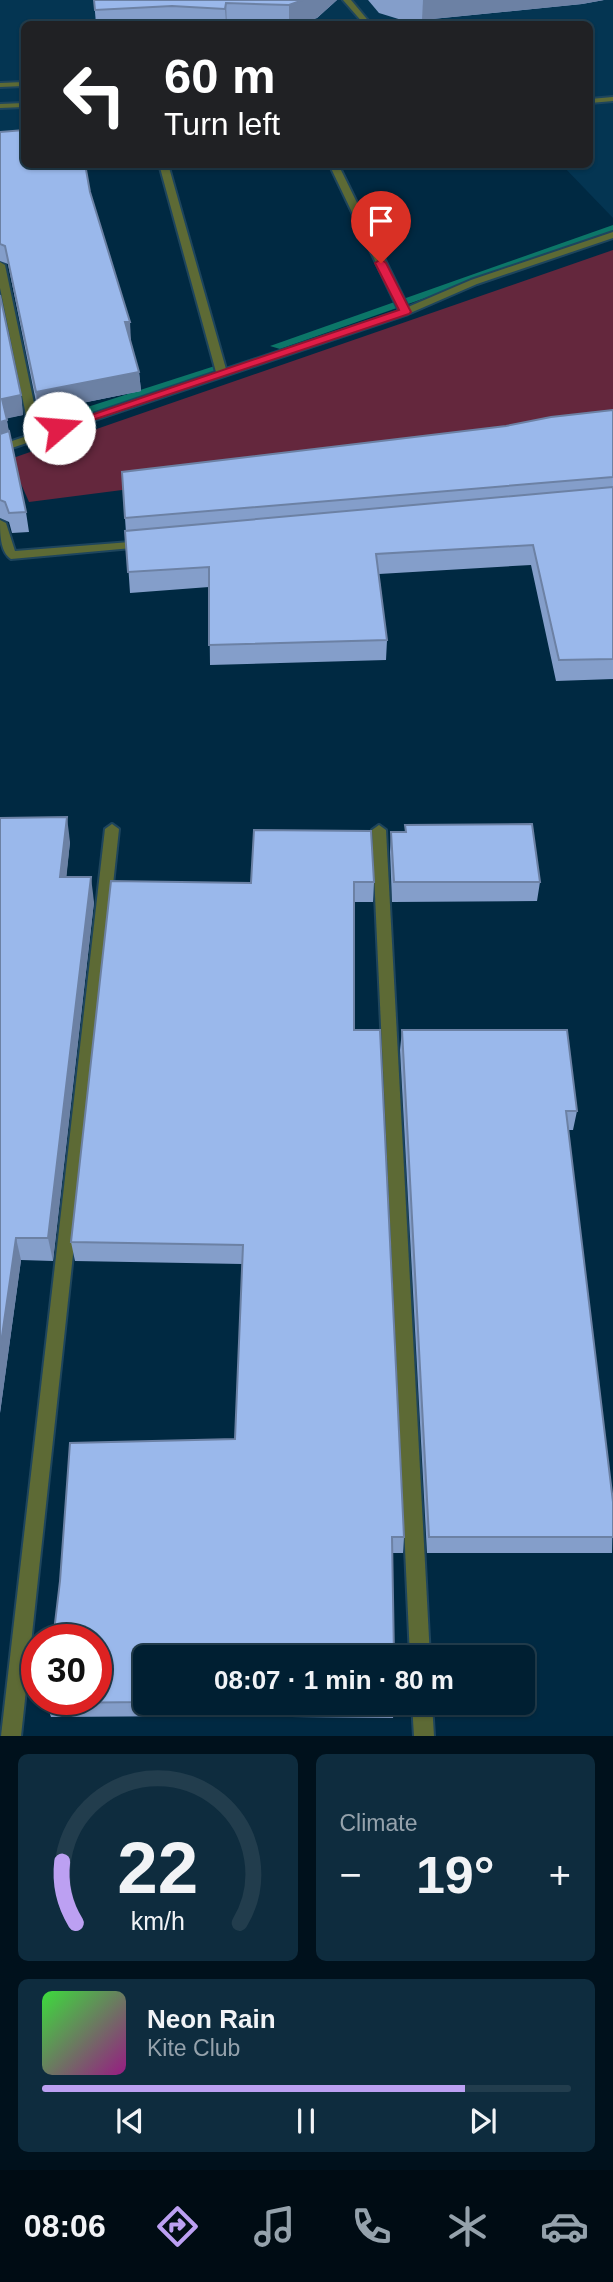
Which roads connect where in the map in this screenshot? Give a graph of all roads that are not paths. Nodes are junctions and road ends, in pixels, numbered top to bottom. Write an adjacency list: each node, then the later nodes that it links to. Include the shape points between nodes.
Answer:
1 (347, 0): 2 (street)
2 (365, 21)
3 (613, 99): 4 (street)
4 (593, 101)
5 (164, 168): 10 (street)
6 (335, 168): 9 (street)
7 (613, 235): 9 (street, via 474,282)
8 (0, 265): 11 (street)
9 (405, 312): 10 (street)
10 (222, 374): 11 (street)
11 (35, 435): 12 (street)
12 (0, 449)
13 (0, 523): 14 (street, via 11,555)
14 (162, 542)
15 (112, 829): 19 (street)
16 (379, 830): 17 (street)
17 (419, 1645)
18 (423, 1715): 20 (street)
19 (11, 1736)
20 (424, 1736)

